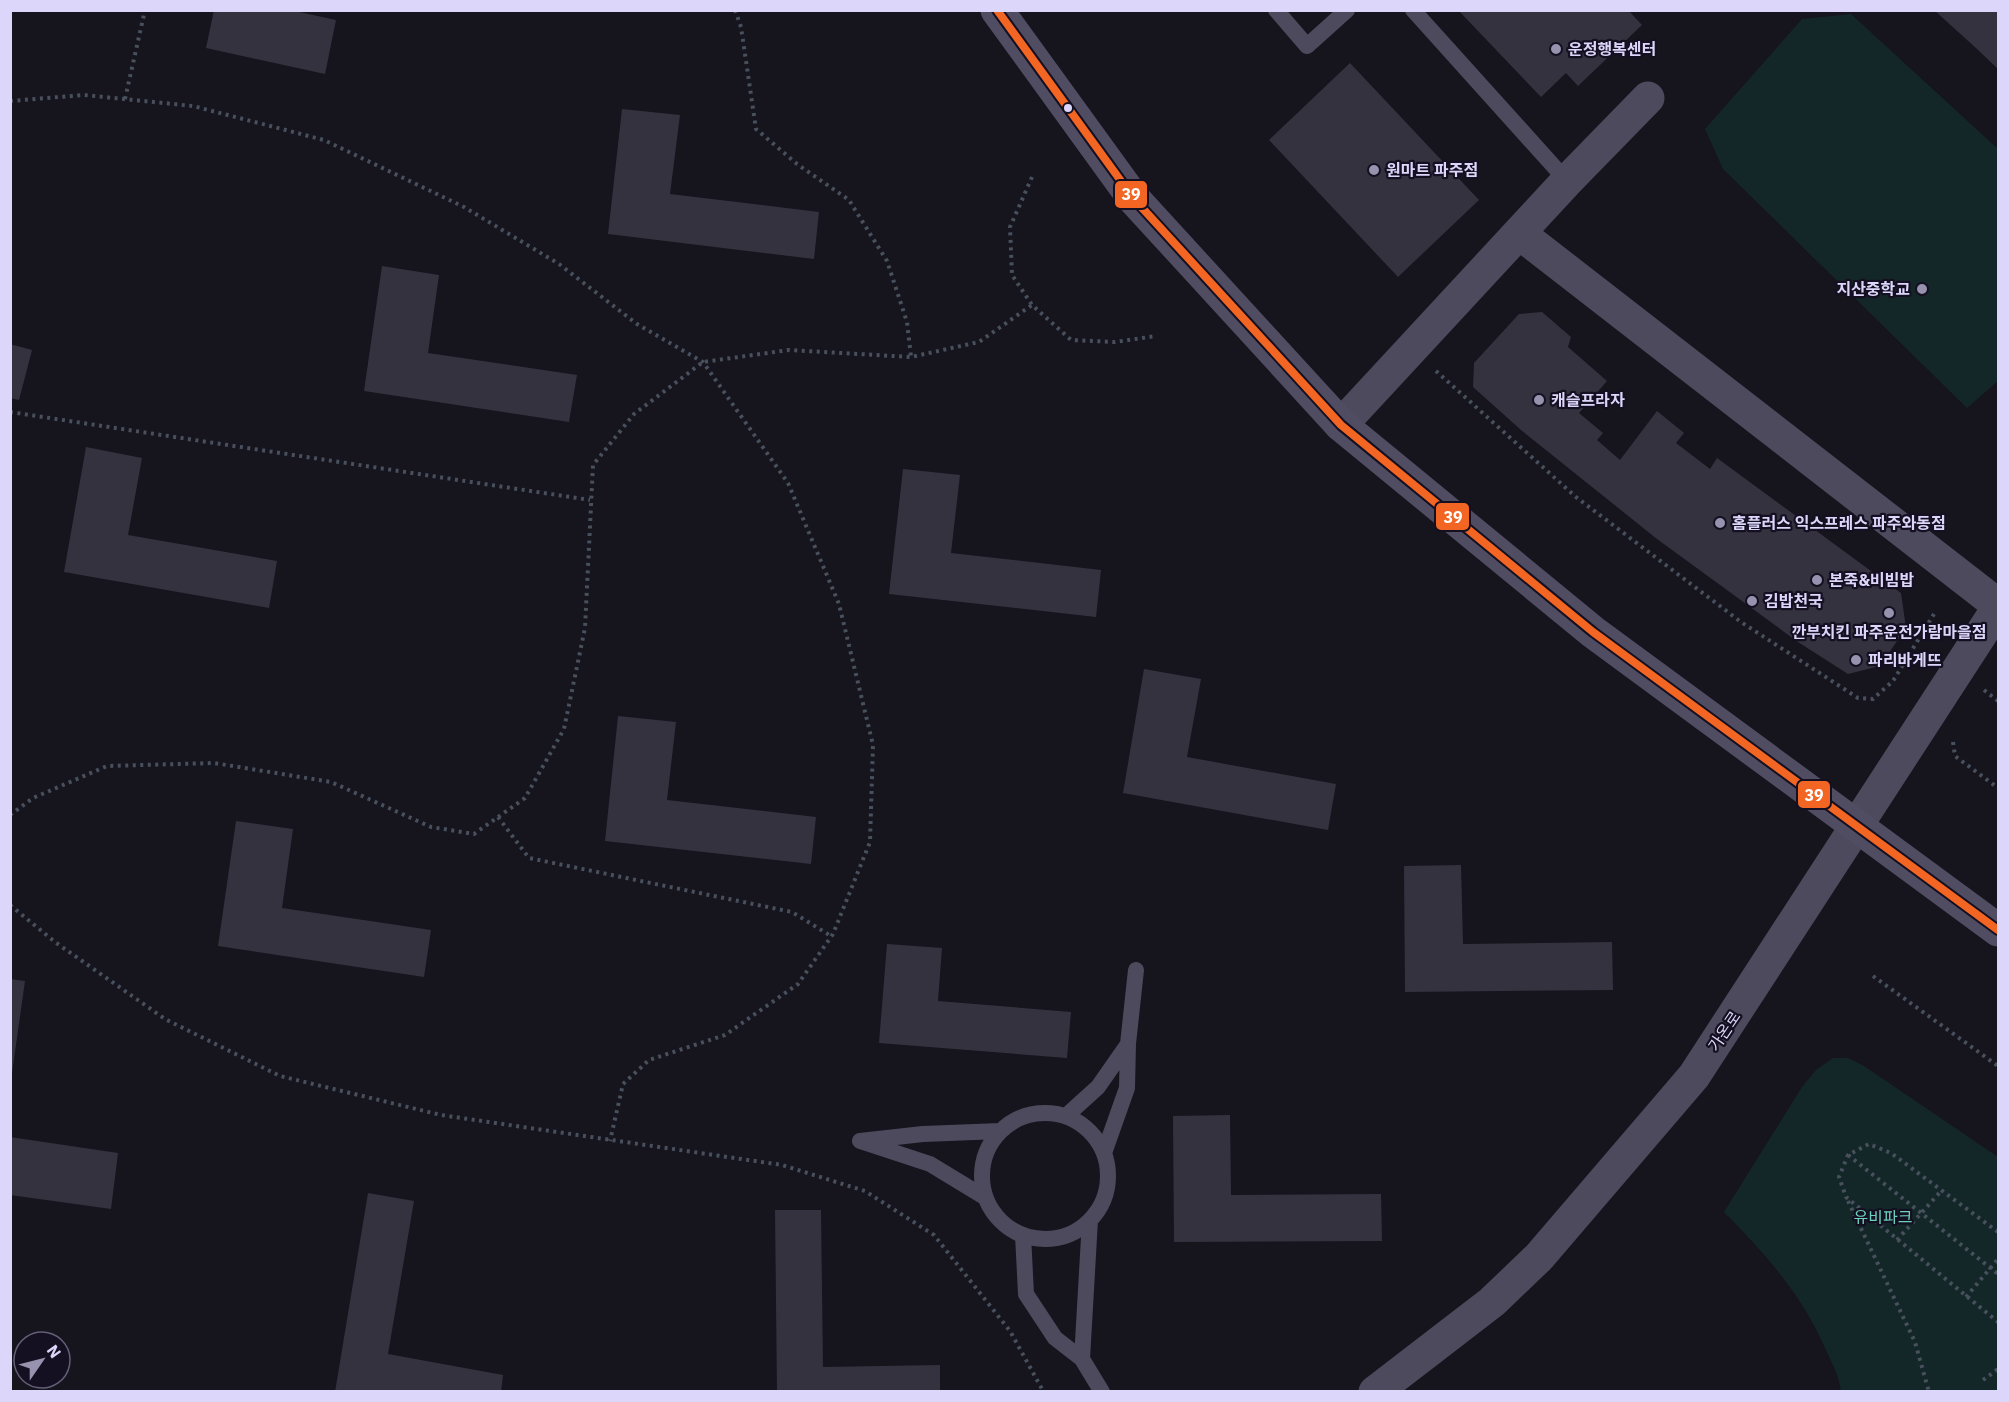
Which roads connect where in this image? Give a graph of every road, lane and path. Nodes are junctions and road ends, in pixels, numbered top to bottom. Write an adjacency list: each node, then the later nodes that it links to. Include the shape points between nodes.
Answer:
1 (146, 10): 8 (path)
2 (735, 10): 15 (path, via 756,129 849,200 887,261 907,322)
3 (997, 10): 19 (street, via 1134,199)
4 (1276, 10): 5 (lane, via 1306,46)
5 (1347, 10)
6 (1413, 10): 11 (lane)
7 (1648, 98): 11 (street)
8 (125, 99): 9 (path, via 84,95); 16 (path, via 193,106 324,140 473,213 559,264 637,324)
9 (10, 101)
10 (1032, 177): 13 (path, via 1010,228 1012,275)
11 (1567, 181): 12 (street)
12 (1519, 233): 19 (street); 21 (street)
13 (1032, 305): 14 (path, via 1071,340 1115,342); 15 (path, via 979,342)
14 (1156, 336)
15 (911, 357): 16 (path, via 789,350)
16 (703, 362): 20 (path, via 634,414 593,465); 30 (path, via 788,483 839,604 873,745 870,842)
17 (1434, 369): 22 (path, via 1576,497 1741,622 1858,698 1873,699 1893,681)
18 (10, 412): 20 (path)
19 (1341, 425): 27 (street, via 1593,632)
20 (590, 500): 26 (path, via 585,628 564,729 525,798)
21 (1998, 606): 27 (street, 가온로)
22 (1934, 614)
23 (1955, 756): 24 (path)
24 (1998, 788)
25 (10, 814): 26 (path, via 33,798 107,766 214,763 331,782 431,827 474,834)
26 (498, 817): 30 (path, via 529,858 792,912)
27 (1857, 828): 29 (street); 56 (street, 가온로, via 1694,1076 1588,1202 1492,1302)
28 (10, 905): 37 (path, via 55,942 165,1019 280,1076 441,1115)
29 (1998, 930)
30 (831, 936): 37 (path, via 798,984 725,1035 649,1060 623,1084)
31 (1136, 970): 33 (lane)
32 (1874, 976): 34 (path)
33 (1128, 1044): 35 (lane, via 1098,1087); 38 (lane, via 1127,1088)
34 (1998, 1066)
35 (1066, 1116): 36 (lane, via 1031,1114); 38 (lane, via 1083,1125)
36 (1000, 1131): 42 (lane, via 983,1162); 42 (lane, via 860,1141 930,1164)
37 (610, 1141): 54 (path, via 782,1165 865,1191 934,1235 1010,1331 1042,1389)
38 (1104, 1153): 43 (lane, via 1107,1189)
39 (1848, 1155): 40 (path, via 1869,1144 1891,1153); 41 (path, via 1839,1177); 48 (path)
40 (1942, 1190): 44 (path); 46 (path)
41 (1846, 1197): 46 (path); 57 (path, via 1915,1342)
42 (986, 1198): 45 (lane, via 1007,1227)
43 (1090, 1220): 45 (lane, via 1059,1237); 51 (lane)
44 (1998, 1232)
45 (1023, 1235): 51 (lane, via 1026,1294 1055,1338)
46 (1897, 1240): 49 (path)
47 (1998, 1259): 49 (path)
48 (1998, 1274)
49 (1966, 1297): 50 (path)
50 (1998, 1322)
51 (1082, 1359): 55 (lane)
52 (1998, 1369): 53 (path)
53 (1983, 1380)
54 (1040, 1392)
55 (1102, 1392)
56 (1375, 1392)
57 (1929, 1392)

